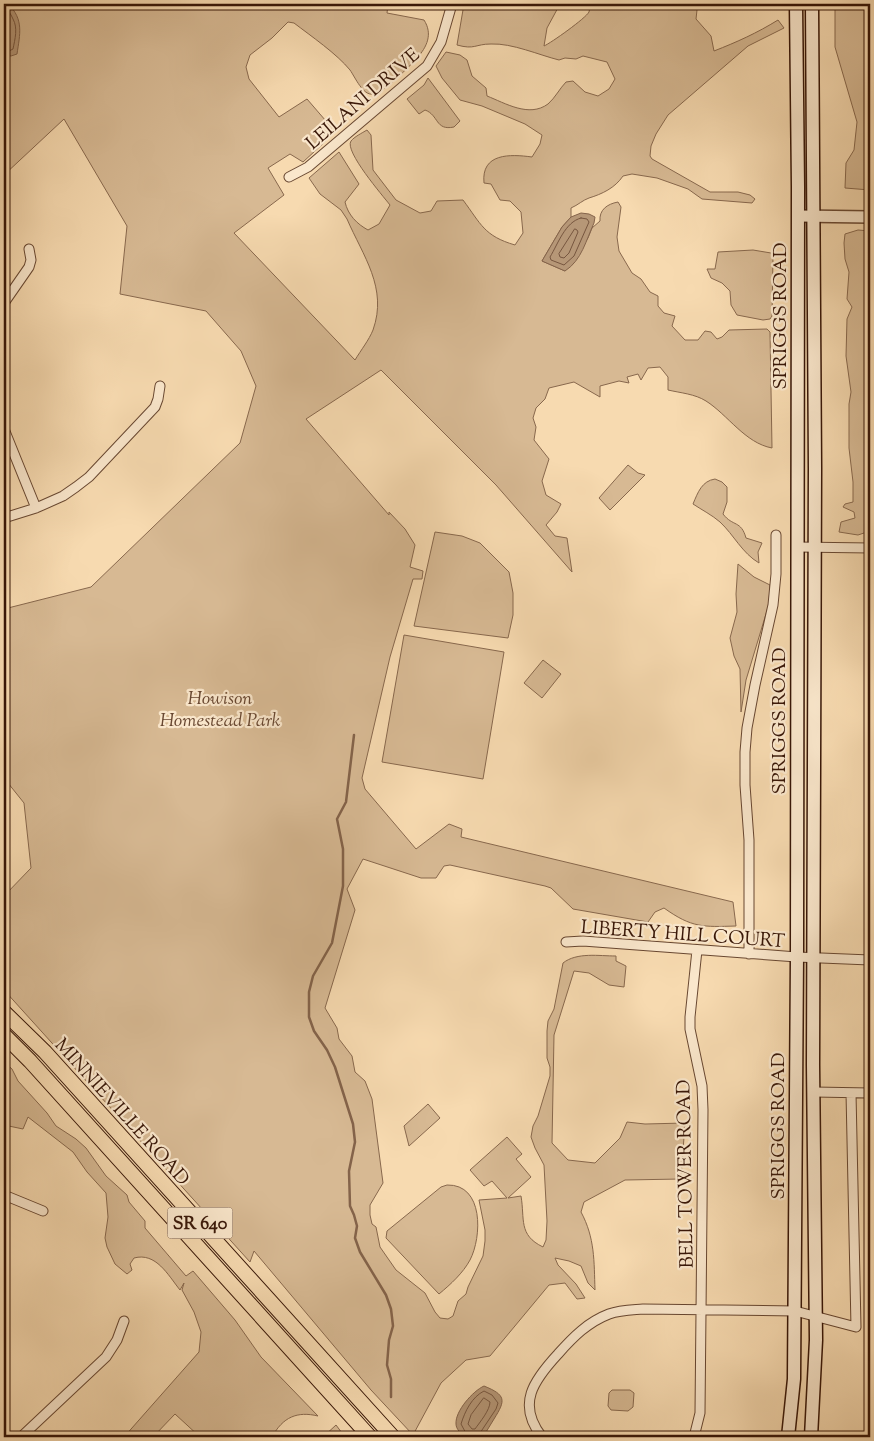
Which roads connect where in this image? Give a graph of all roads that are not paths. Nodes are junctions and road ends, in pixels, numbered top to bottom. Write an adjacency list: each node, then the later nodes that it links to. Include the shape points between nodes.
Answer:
1 (452, 4): 4 (street, LEILANI DRIVE, via 439,47 428,66 308,167)
2 (796, 4): 5 (main road, SPRIGGS ROAD)
3 (812, 4): 6 (main road, SPRIGGS ROAD)
4 (289, 177)
5 (798, 216): 6 (street); 15 (main road, SPRIGGS ROAD)
6 (814, 216): 7 (street); 16 (main road, SPRIGGS ROAD)
7 (870, 217)
8 (29, 249): 9 (street, via 29,267)
9 (4, 303)
10 (160, 386): 12 (street, via 155,407 89,477 63,496)
11 (4, 429): 12 (street)
12 (36, 508): 13 (street)
13 (4, 518)
14 (776, 535): 20 (street, SPRIGGS ROAD, via 773,606 747,728 745,752 749,825)
15 (797, 547): 16 (street); 21 (main road, SPRIGGS ROAD)
16 (814, 547): 17 (street); 22 (main road, SPRIGGS ROAD)
17 (870, 548)
18 (566, 942): 19 (street, LIBERTY HILL COURT)
19 (696, 950): 20 (street, LIBERTY HILL COURT); 31 (street, BELL TOWER ROAD, via 690,1029 703,1095)
20 (749, 954): 21 (street, LIBERTY HILL COURT)
21 (797, 957): 22 (street, LIBERTY HILL COURT); 32 (main road, SPRIGGS ROAD)
22 (813, 958): 23 (street, LIBERTY HILL COURT); 26 (main road, SPRIGGS ROAD)
23 (870, 960)
24 (4, 1012): 37 (main road, MINNIEVILLE ROAD / SR 640, via 45,1052)
25 (4, 1035): 36 (main road, MINNIEVILLE ROAD / SR 640)
26 (814, 1092): 27 (street); 33 (main road, SPRIGGS ROAD)
27 (851, 1093): 28 (street); 33 (street, via 856,1327)
28 (870, 1093)
29 (4, 1195): 30 (street)
30 (43, 1211)
31 (701, 1309): 32 (street); 38 (street, via 622,1310 582,1329 544,1369 530,1395 530,1413); 39 (street, BELL TOWER ROAD, via 700,1413)
32 (795, 1311): 33 (street); 40 (main road, SPRIGGS ROAD, via 794,1379)
33 (816, 1316): 41 (main road, SPRIGGS ROAD)
34 (124, 1322): 35 (street, via 106,1357)
35 (21, 1437)
36 (370, 1437)
37 (394, 1437)
38 (542, 1437)
39 (694, 1437)
40 (788, 1437)
41 (811, 1437)

